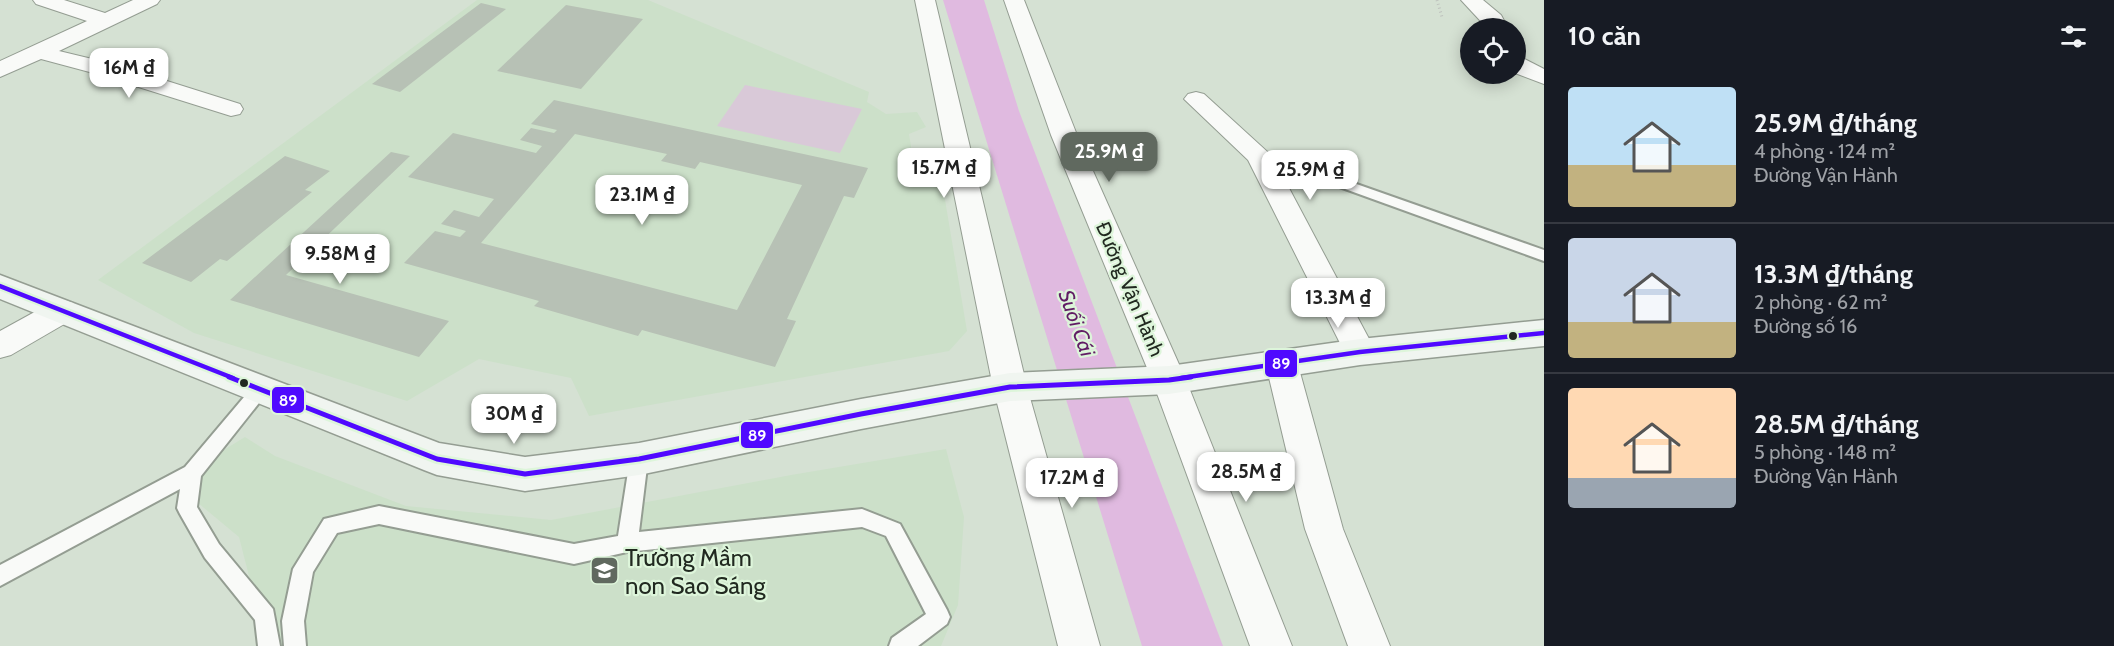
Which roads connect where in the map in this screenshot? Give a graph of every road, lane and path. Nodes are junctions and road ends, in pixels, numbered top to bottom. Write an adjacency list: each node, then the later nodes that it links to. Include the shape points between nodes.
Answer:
1 (44, 0): 9 (street)
2 (150, 0): 9 (street)
3 (925, 0): 25 (street)
4 (1014, 0): 24 (street, Đường Vận Hành)
5 (1437, 0): 7 (path)
6 (1471, 0): 8 (street)
7 (1442, 17)
8 (1491, 18)
9 (104, 20): 10 (street)
10 (38, 52): 12 (street); 15 (street)
11 (1526, 69): 13 (street)
12 (0, 70)
13 (1544, 77)
14 (1196, 99): 22 (street, via 1259,156)
15 (231, 109)
16 (1328, 178): 17 (lane)
17 (1544, 256)
18 (0, 286): 19 (street)
19 (62, 311): 21 (street); 26 (street)
20 (1544, 333): 22 (street)
21 (0, 346)
22 (1360, 352): 23 (street)
23 (1282, 365): 24 (street); 36 (street, via 1324,530)
24 (1152, 381): 25 (street); 35 (street, Đường Vận Hành)
25 (1028, 386): 27 (street, via 861,414); 34 (street)
26 (261, 389): 27 (street, via 437,459 525,474); 28 (lane)
27 (639, 459): 29 (lane)
28 (192, 473): 30 (lane); 31 (lane, via 187,508 212,550 265,616)
29 (627, 543): 32 (lane, via 574,554 379,515 332,525 303,569 292,621); 33 (lane, via 862,518 893,530 939,617)
30 (0, 576)
31 (269, 646)
32 (295, 646)
33 (900, 646)
34 (1079, 646)
35 (1271, 646)
36 (1370, 646)

